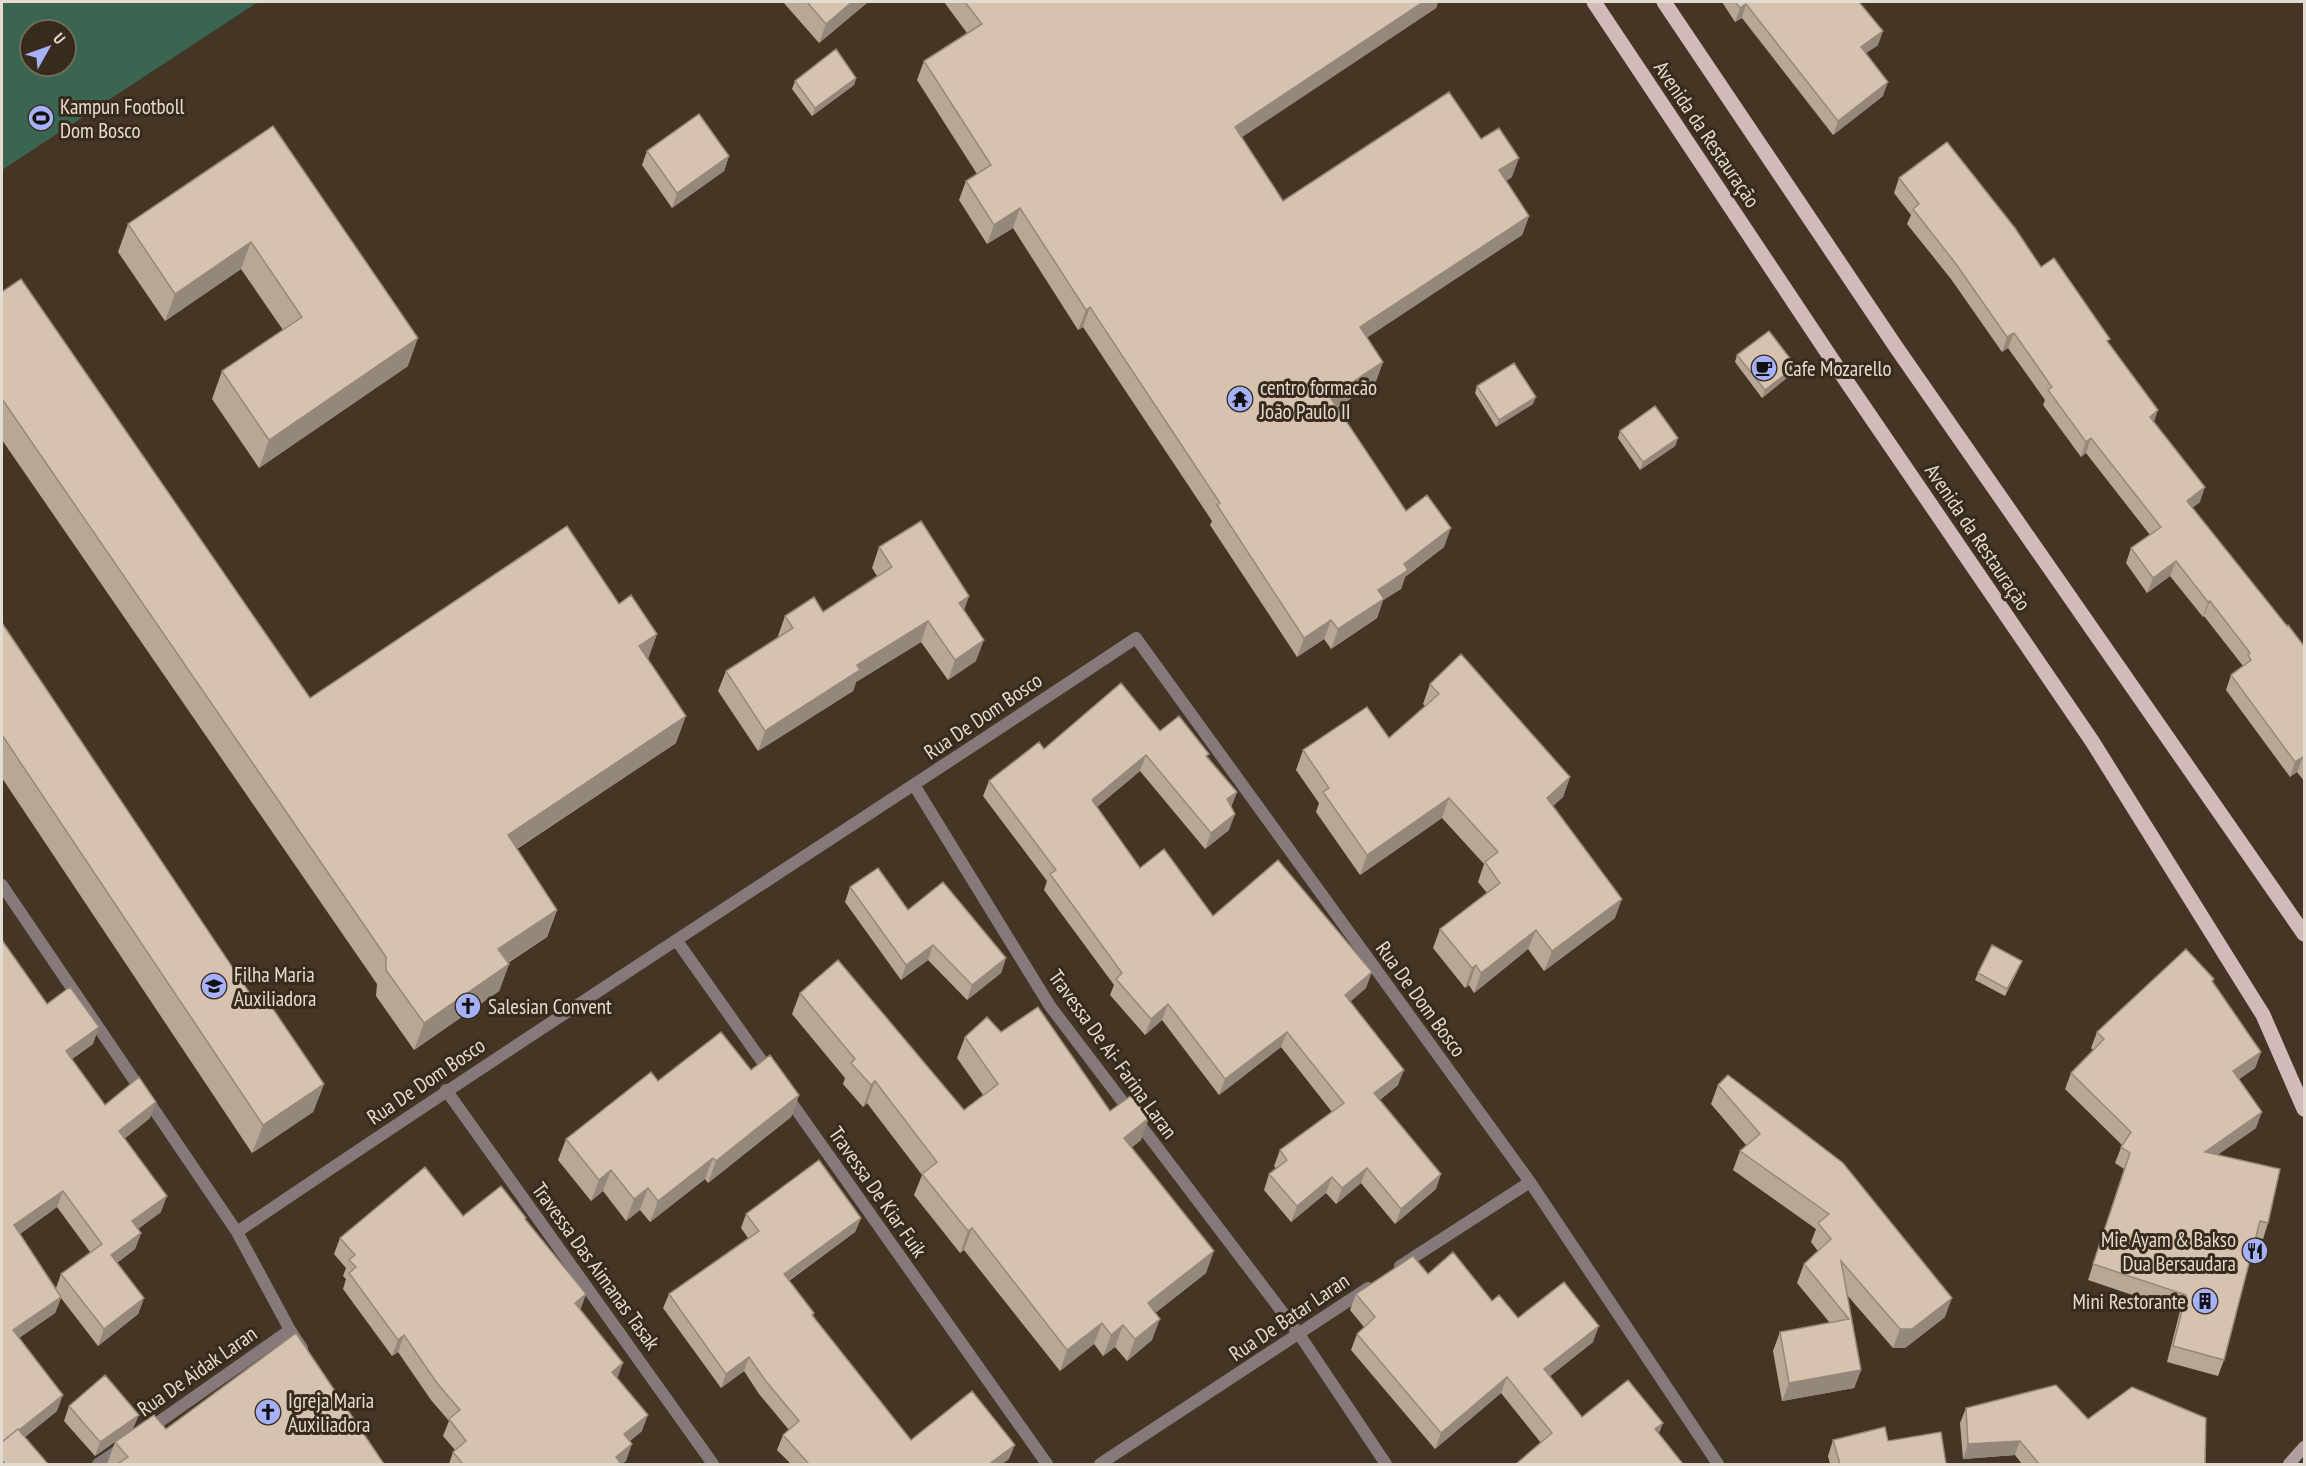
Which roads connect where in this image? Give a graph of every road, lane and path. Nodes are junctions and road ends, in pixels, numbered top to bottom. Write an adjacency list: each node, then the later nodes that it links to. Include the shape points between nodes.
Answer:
1 (1594, 2): 8 (main road, Avenida da Restauração, via 2092,741 2263,1015)
2 (1664, 2): 5 (main road, Avenida da Restauração, via 1896,347)
3 (914, 785): 6 (street, Rua De Dom Bosco); 9 (street, Rua De Dom Bosco, via 1136,638); 12 (street, Travessa De Ai- Farina Laran, via 1050,1006)
4 (2, 885): 10 (street)
5 (2304, 934)
6 (677, 941): 7 (street, Rua De Dom Bosco); 17 (street, Travessa De Kiar Fuik)
7 (446, 1090): 10 (street, Rua De Dom Bosco); 16 (street, Travessa Das Aimanas Tasak)
8 (2304, 1109)
9 (1530, 1182): 12 (street, Rua De Batar Laran); 20 (street, Rua De Dom Bosco)
10 (237, 1232): 11 (street)
11 (290, 1330): 13 (street); 15 (street, Rua De Aidak Laran)
12 (1299, 1334): 18 (street, Rua De Batar Laran); 19 (street, Travessa De Ai- Farina Laran)
13 (310, 1359)
14 (2304, 1447): 21 (street)
15 (98, 1464)
16 (714, 1464)
17 (1047, 1464)
18 (1100, 1464)
19 (1386, 1464)
20 (1718, 1464)
21 (2289, 1464)

